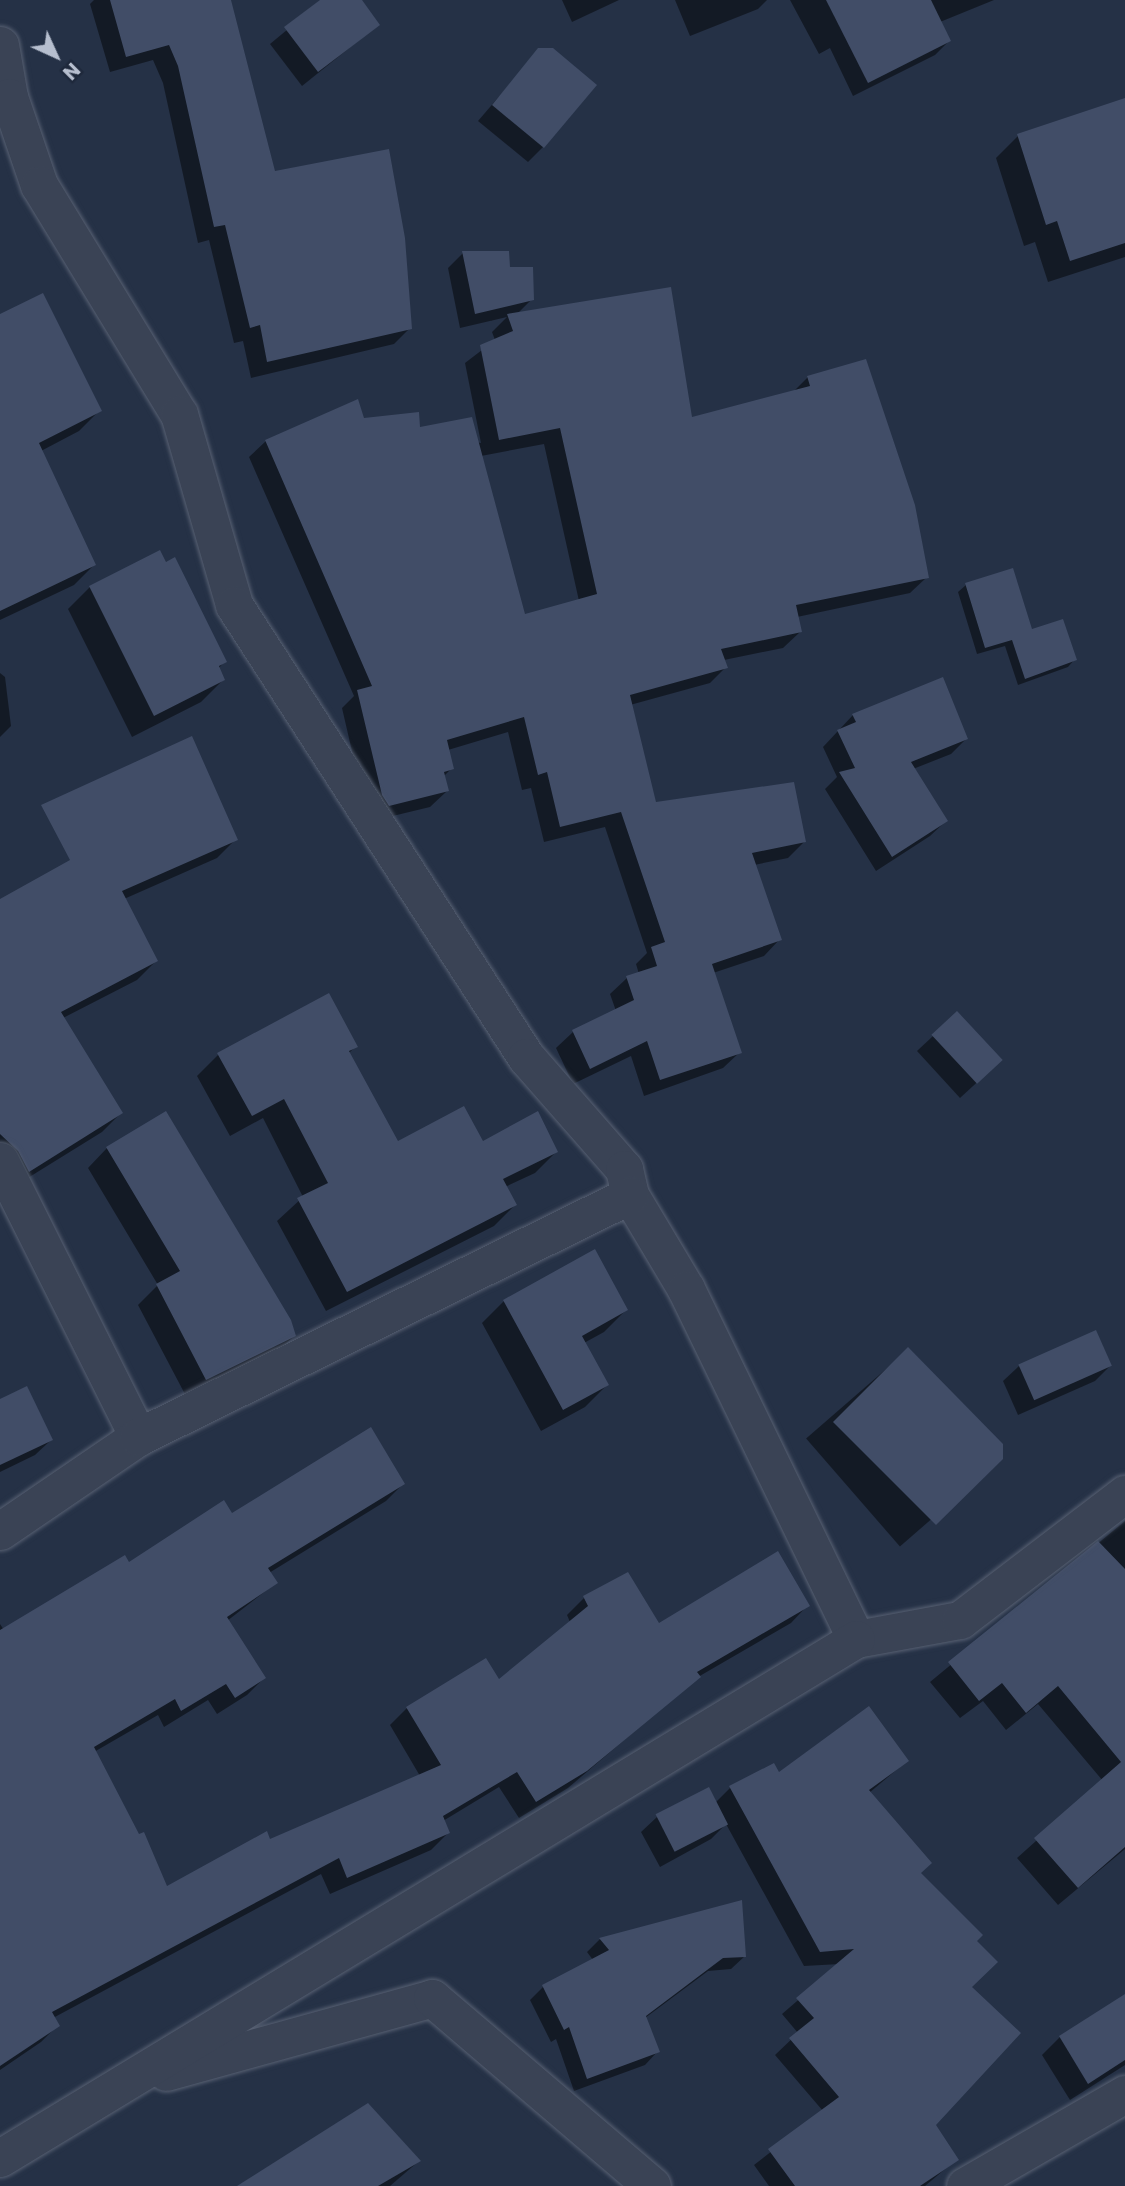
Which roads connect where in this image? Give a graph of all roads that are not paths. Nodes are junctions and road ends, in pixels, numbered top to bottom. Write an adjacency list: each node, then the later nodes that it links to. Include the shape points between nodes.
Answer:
1 (0, 45): 3 (street, via 9,97 40,185 179,414 234,605 526,1057 624,1169)
2 (0, 1161): 4 (street)
3 (630, 1195): 4 (street); 7 (street, via 687,1289)
4 (138, 1437): 6 (street)
5 (1125, 1494): 7 (street, via 960,1620)
6 (0, 1531)
7 (856, 1639): 8 (street)
8 (123, 2084): 10 (street); 11 (street, via 432,1998)
9 (1125, 2094): 12 (street)
10 (0, 2158)
11 (652, 2186)
12 (965, 2186)

